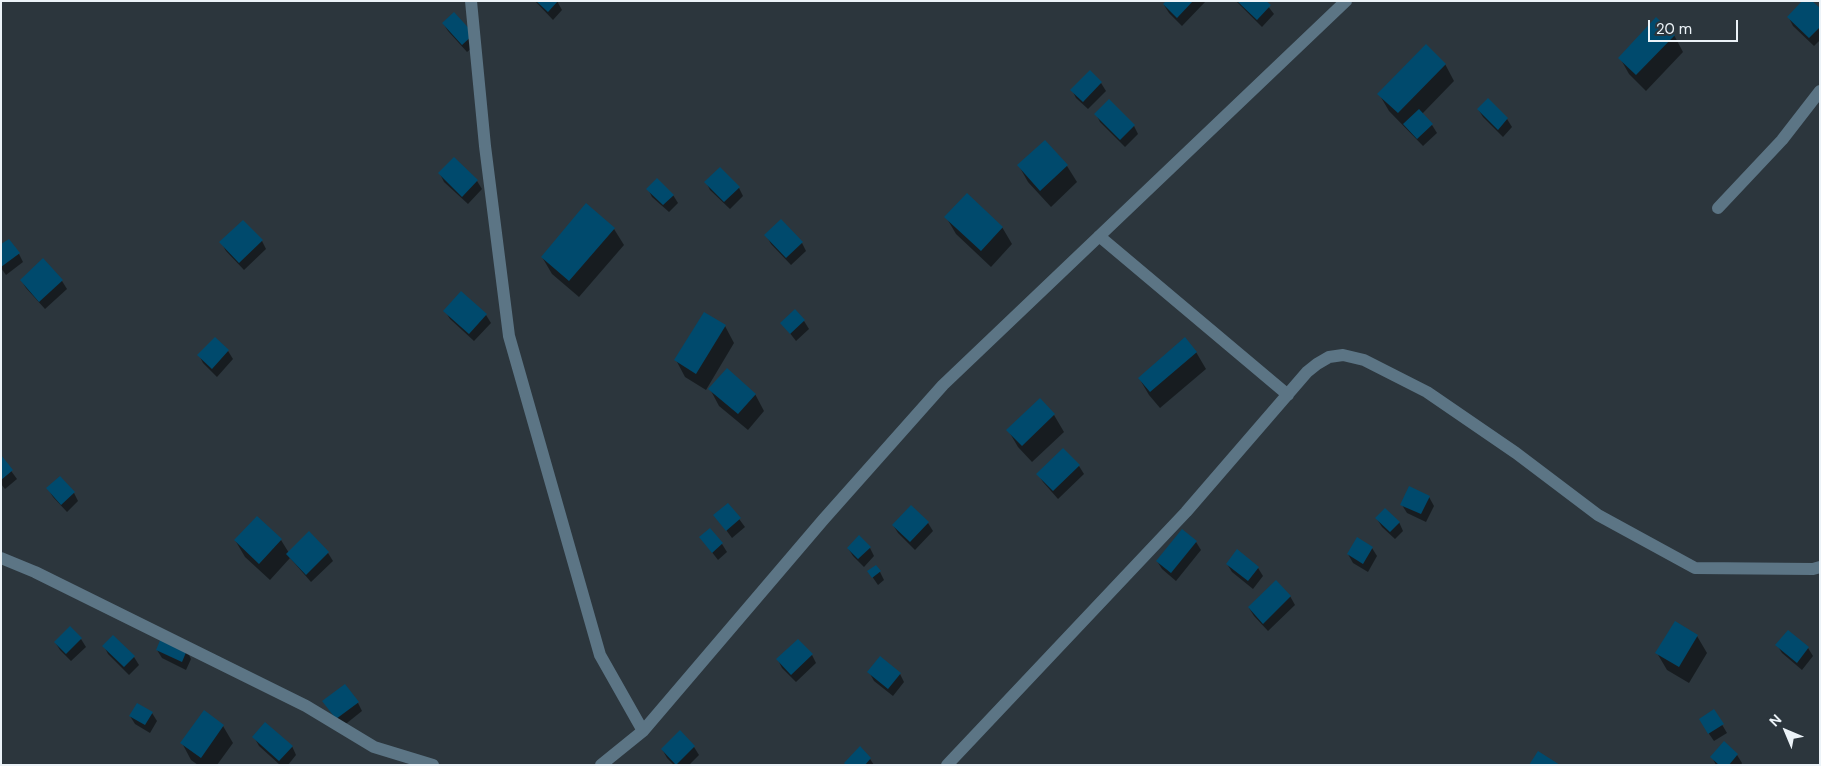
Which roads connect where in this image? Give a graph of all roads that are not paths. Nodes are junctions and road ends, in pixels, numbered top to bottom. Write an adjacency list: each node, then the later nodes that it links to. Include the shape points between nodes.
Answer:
1 (471, 1): 9 (street, via 509,336 600,655)
2 (1346, 1): 5 (street)
3 (1820, 91): 4 (street, via 1782,140)
4 (1718, 208)
5 (1099, 236): 6 (street); 9 (street, via 943,385)
6 (1288, 395): 8 (street, via 1318,364 1330,357 1354,356 1427,392 1516,453 1598,516 1695,568); 12 (street, via 1186,512)
7 (1, 558): 10 (street, via 306,706 374,747)
8 (1820, 567)
9 (642, 731): 11 (street)
10 (433, 765)
11 (601, 765)
12 (947, 765)

